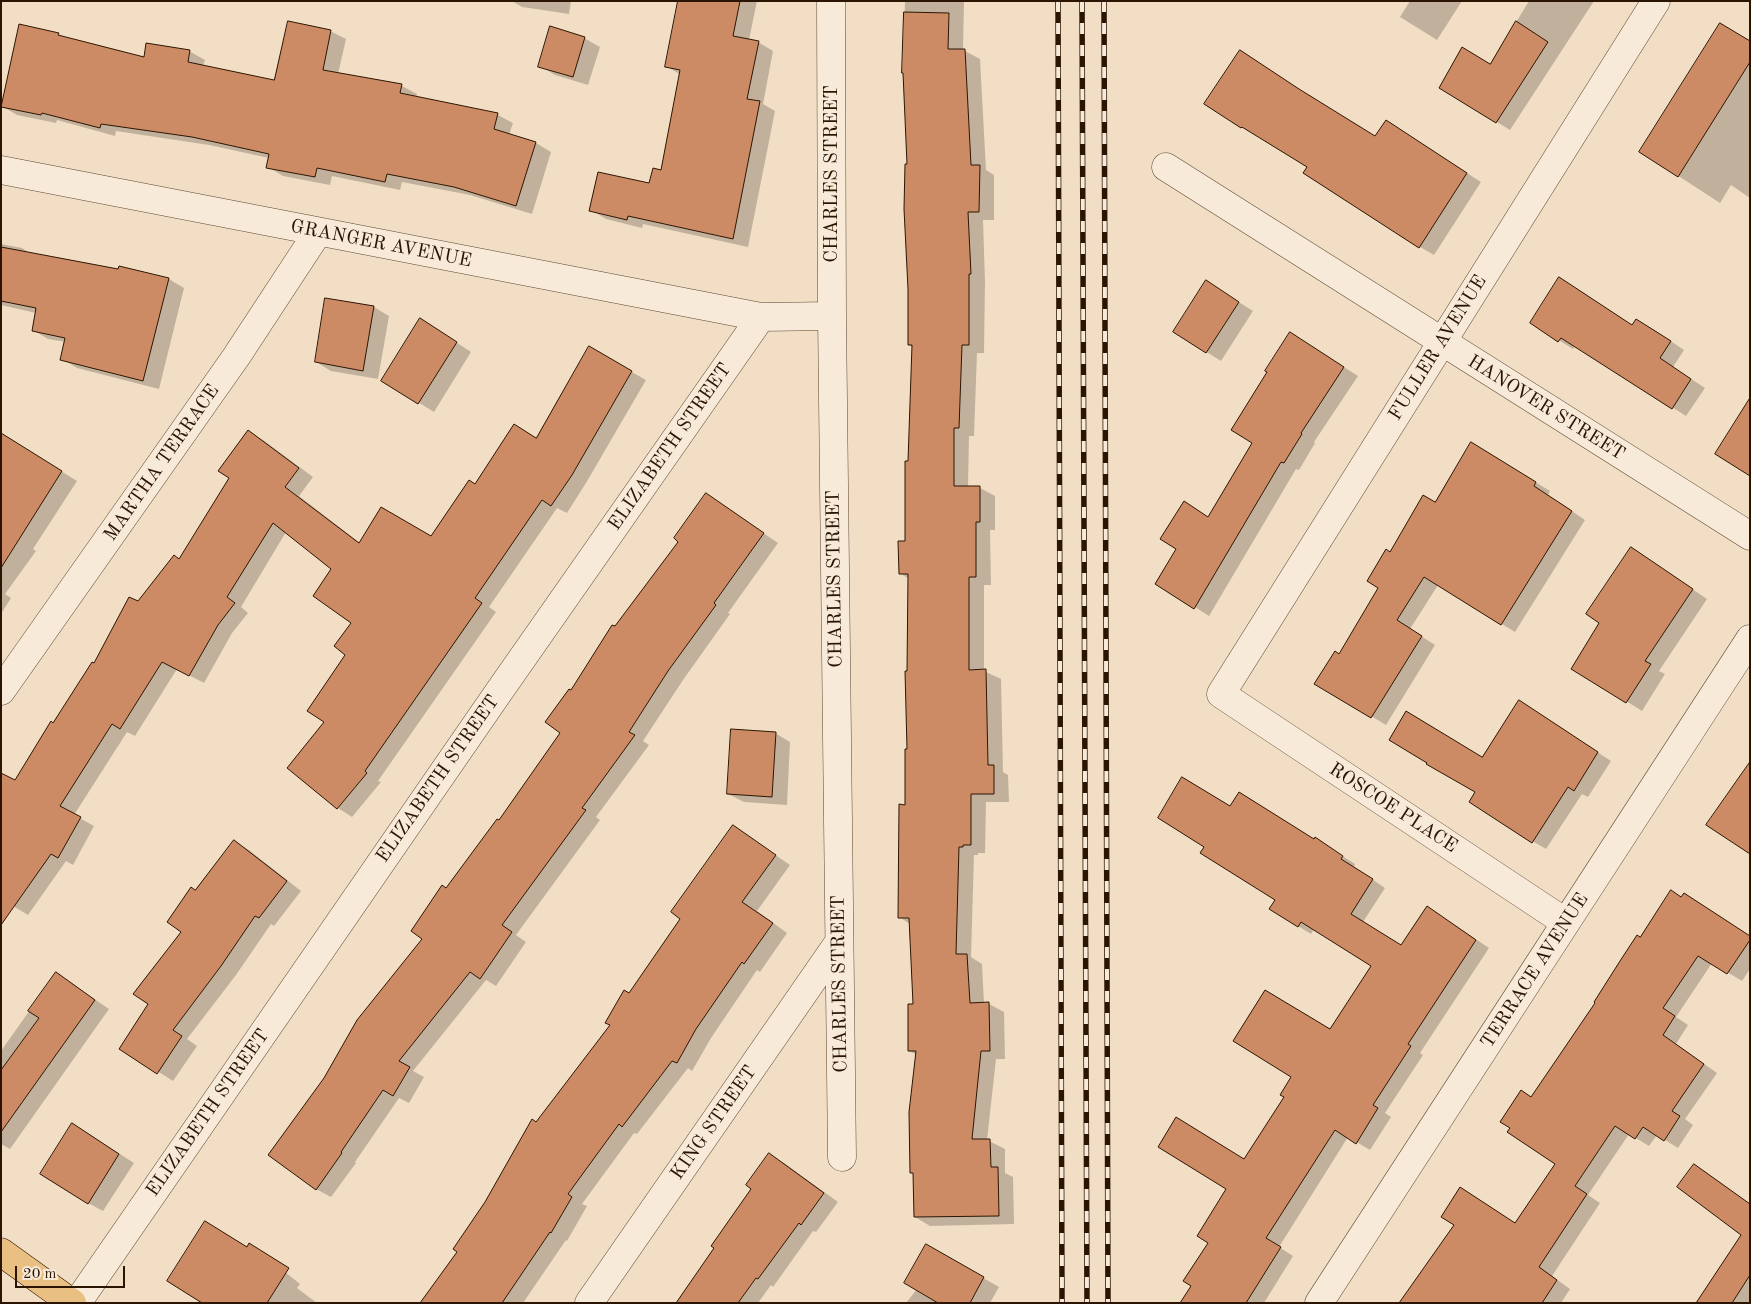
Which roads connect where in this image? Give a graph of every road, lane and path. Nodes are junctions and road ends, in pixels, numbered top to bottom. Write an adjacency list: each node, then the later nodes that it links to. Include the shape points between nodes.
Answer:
1 (831, 1): 6 (street, CHARLES STREET)
2 (1656, 1): 8 (street, FULLER AVENUE)
3 (1166, 167): 8 (street, HANOVER STREET)
4 (1, 170): 5 (street, GRANGER AVENUE)
5 (318, 232): 7 (street, GRANGER AVENUE); 11 (street, MARTHA TERRACE, via 236,357)
6 (832, 316): 7 (street); 14 (street, CHARLES STREET)
7 (761, 317): 18 (street, ELIZABETH STREET)
8 (1442, 342): 9 (street, HANOVER STREET); 12 (street, FULLER AVENUE)
9 (1750, 536)
10 (1750, 639): 13 (street, TERRACE AVENUE)
11 (1, 691)
12 (1221, 694): 13 (street, ROSCOE PLACE)
13 (1566, 922): 20 (street, TERRACE AVENUE)
14 (839, 942): 15 (street, CHARLES STREET); 19 (street, KING STREET)
15 (842, 1157)
16 (1, 1252): 17 (main road)
17 (72, 1303)
18 (77, 1303)
19 (589, 1303)
20 (1319, 1303)

